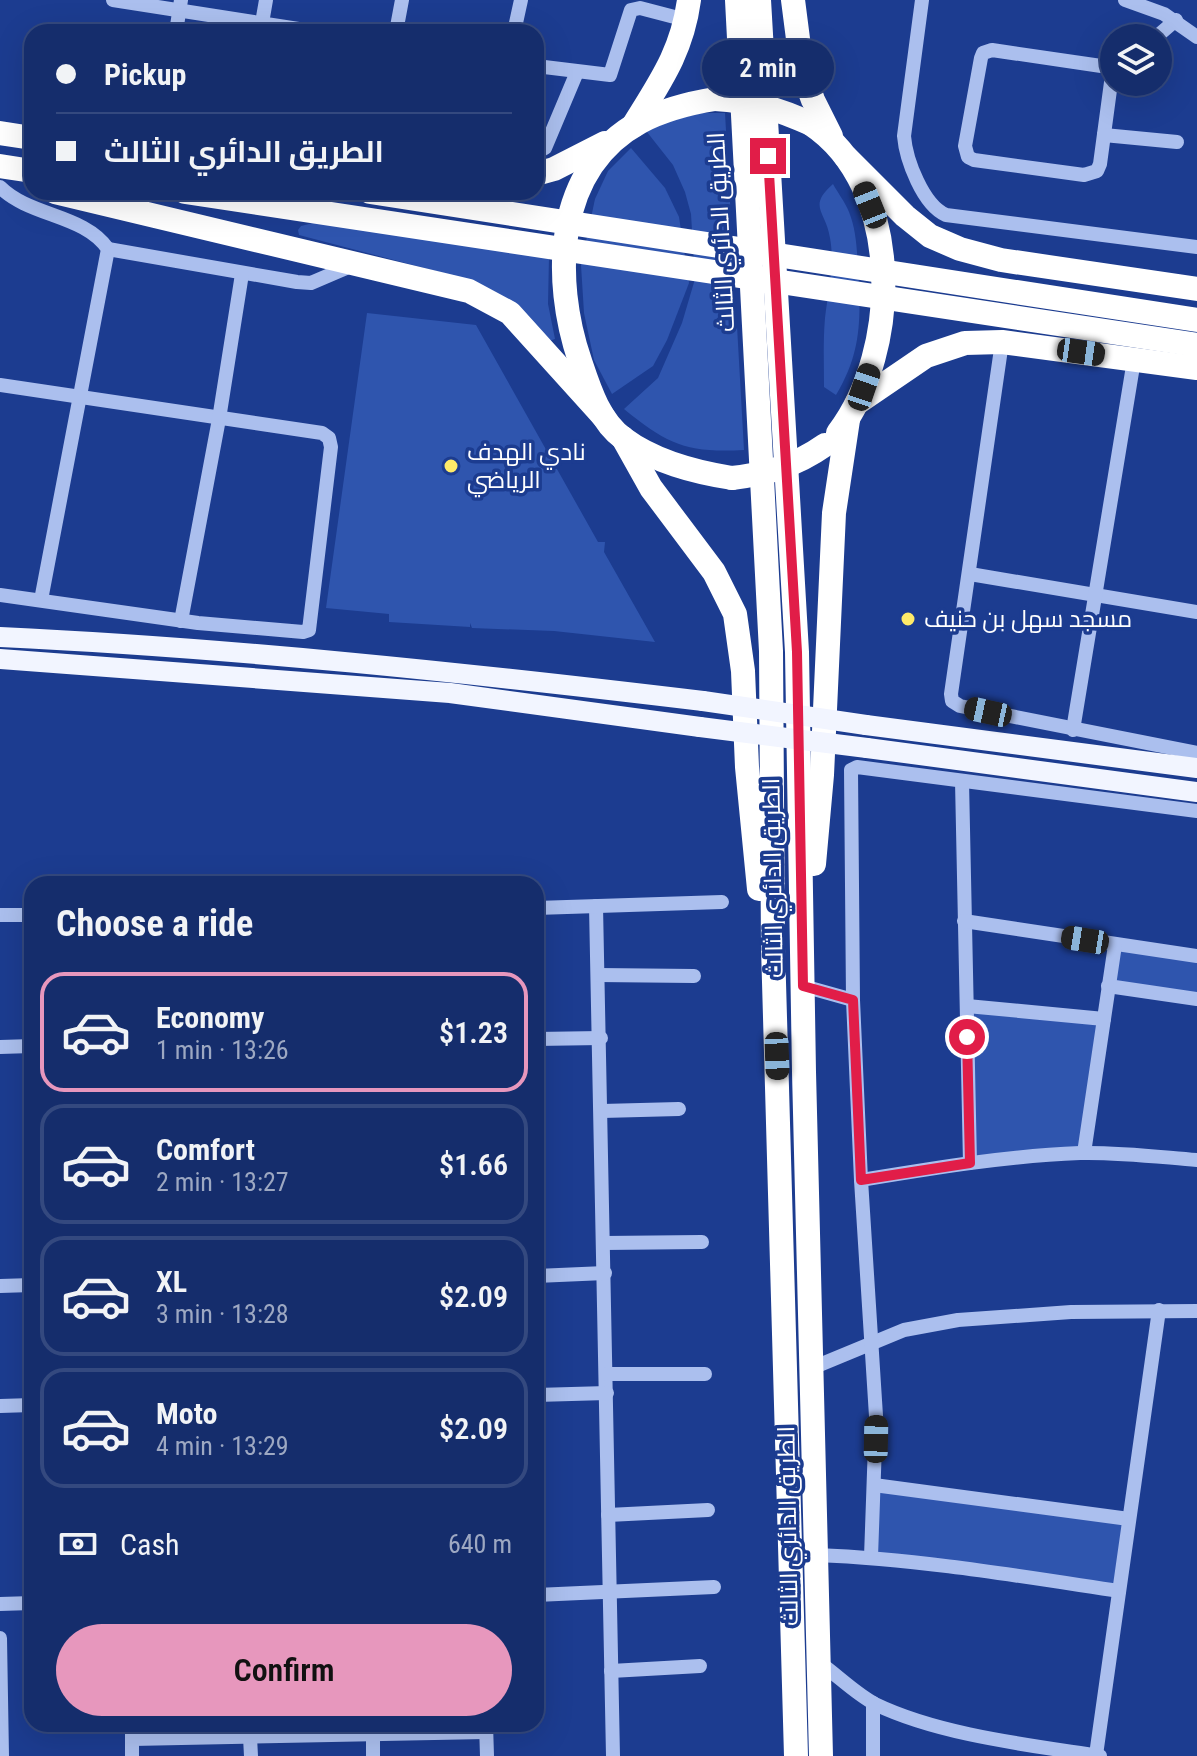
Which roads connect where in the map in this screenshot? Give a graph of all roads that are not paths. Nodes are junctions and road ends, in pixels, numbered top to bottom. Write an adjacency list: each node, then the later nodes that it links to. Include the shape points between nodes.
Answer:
1 (113, 0): 10 (street)
2 (266, 0): 13 (street)
3 (402, 0): 15 (street)
4 (521, 0): 16 (street)
5 (737, 0): 74 (highway, الطريق الدائري الثالث, via 771,651)
6 (759, 0): 71 (highway, الطريق الدائري الثالث, via 797,652)
7 (793, 0): 30 (highway, via 802,70)
8 (922, 0): 36 (street, via 904,136 907,155 937,211)
9 (1125, 0): 12 (street)
10 (181, 5): 13 (street)
11 (688, 10): 21 (street, via 635,7 610,75); 24 (highway, via 665,77)
12 (1176, 20): 17 (street); 18 (street)
13 (262, 23): 14 (street)
14 (268, 24)
15 (398, 24)
16 (516, 24)
17 (1171, 24)
18 (1196, 35)
19 (1100, 66): 26 (street, via 987,51 981,58 965,152 974,160 1084,175 1097,171)
20 (544, 67): 21 (street)
21 (577, 72): 29 (street)
22 (1109, 96): 26 (street)
23 (24, 131): 25 (highway)
24 (626, 131): 30 (highway, bridge, via 683,106 715,99 779,109 811,124); 31 (highway); 49 (highway, via 600,154 576,195 563,259 576,350)
25 (1, 133): 27 (highway)
26 (1104, 135): 28 (street)
27 (24, 137)
28 (1177, 142)
29 (544, 149)
30 (840, 149): 40 (highway, via 905,216 930,236 960,249 1001,260); 48 (highway, via 870,205 883,278 875,354)
31 (544, 172)
32 (11, 173): 37 (street, via 14,200 95,233)
33 (89, 200): 38 (highway)
34 (238, 200): 43 (highway, bridge)
35 (422, 200): 41 (highway, bridge)
36 (1197, 247)
37 (108, 249): 39 (street); 47 (street)
38 (355, 263): 39 (street, via 311,283); 49 (highway, via 469,291 493,302 525,328)
39 (242, 274): 50 (street)
40 (1197, 289)
41 (1197, 320)
42 (1002, 342): 44 (highway); 48 (highway, via 965,343 926,356); 52 (street)
43 (1197, 345)
44 (1134, 360): 45 (highway); 54 (street)
45 (1197, 368)
46 (0, 385): 47 (street)
47 (81, 397): 50 (street); 55 (street)
48 (852, 411): 51 (highway, bridge, via 825,445 804,460 778,471 732,478 676,466); 71 (highway, via 834,513 822,775 813,880)
49 (603, 416): 51 (highway)
50 (219, 419): 57 (street); 57 (street, via 329,438 311,624 303,632)
51 (623, 438): 74 (highway, via 651,488 714,572 735,614 759,895)
52 (970, 574): 54 (street); 60 (street, via 952,701)
53 (0, 595): 55 (street)
54 (1096, 596): 56 (street); 60 (street)
55 (41, 600): 57 (street)
56 (1197, 612)
57 (181, 621)
58 (0, 637): 62 (main road, bridge, via 450,671)
59 (0, 659): 64 (main road, bridge, via 450,693)
60 (1073, 730): 61 (street)
61 (1197, 753)
62 (1197, 768)
63 (962, 781): 65 (street); 72 (street); 81 (street, via 851,770)
64 (1197, 792)
65 (1197, 811)
66 (722, 902): 67 (street)
67 (596, 906): 68 (street); 76 (street)
68 (544, 908)
69 (0, 915): 70 (street)
70 (24, 915)
71 (802, 917): 78 (highway, الطريق الدائري الثالث)
72 (964, 921): 73 (street); 82 (street)
73 (1115, 945): 75 (street); 79 (street)
74 (773, 947): 139 (highway, الطريق الدائري الثالث)
75 (1197, 956)
76 (598, 975): 77 (street); 84 (street)
77 (694, 976)
78 (803, 986): 81 (street); 103 (highway, الطريق الدائري الثالث)
79 (1108, 986): 80 (street); 83 (street)
80 (1197, 999)
81 (853, 1000): 93 (street)
82 (967, 1006): 83 (street); 92 (street)
83 (1104, 1019): 90 (street)
84 (601, 1038): 85 (street); 89 (street)
85 (544, 1039)
86 (24, 1046): 87 (street)
87 (0, 1047)
88 (679, 1109): 89 (street)
89 (602, 1111): 95 (street)
90 (1084, 1153): 91 (street); 92 (street)
91 (1197, 1160)
92 (970, 1163): 93 (street)
93 (861, 1180): 102 (street)
94 (702, 1242): 95 (street)
95 (604, 1243): 96 (street)
96 (605, 1273): 97 (street); 104 (street)
97 (544, 1276)
98 (24, 1285): 99 (street)
99 (0, 1286)
100 (1159, 1310): 101 (street); 102 (street, via 958,1320 904,1330); 113 (street)
101 (1197, 1311)
102 (874, 1342): 103 (street); 110 (street)
103 (812, 1368): 114 (highway, الطريق الدائري الثالث)
104 (607, 1374): 105 (street); 106 (street)
105 (705, 1374)
106 (607, 1393): 107 (street); 112 (street)
107 (544, 1395)
108 (24, 1405): 109 (street)
109 (0, 1406)
110 (874, 1485): 113 (street); 115 (street)
111 (708, 1510): 112 (street)
112 (608, 1515): 118 (street)
113 (1129, 1519): 117 (street)
114 (817, 1555): 115 (street); 123 (highway, الطريق الدائري الثالث)
115 (871, 1557): 117 (street)
116 (714, 1587): 118 (street)
117 (1119, 1591): 142 (street)
118 (610, 1592): 119 (street); 125 (street)
119 (544, 1595)
120 (24, 1603): 121 (street)
121 (0, 1604)
122 (0, 1638): 127 (street)
123 (820, 1663): 126 (street); 140 (highway, الطريق الدائري الثالث)
124 (700, 1666): 125 (street)
125 (611, 1671): 138 (street)
126 (873, 1703): 141 (street); 142 (street, via 951,1730)
127 (1, 1729): 133 (street)
128 (132, 1732): 132 (street); 134 (street)
129 (411, 1732): 131 (street)
130 (486, 1732): 137 (street)
131 (373, 1734): 132 (street); 136 (street)
132 (250, 1737): 135 (street)
133 (2, 1756)
134 (132, 1756)
135 (251, 1756)
136 (373, 1756)
137 (487, 1756)
138 (613, 1756)
139 (796, 1756)
140 (821, 1756)
141 (873, 1756)
142 (1098, 1756)

